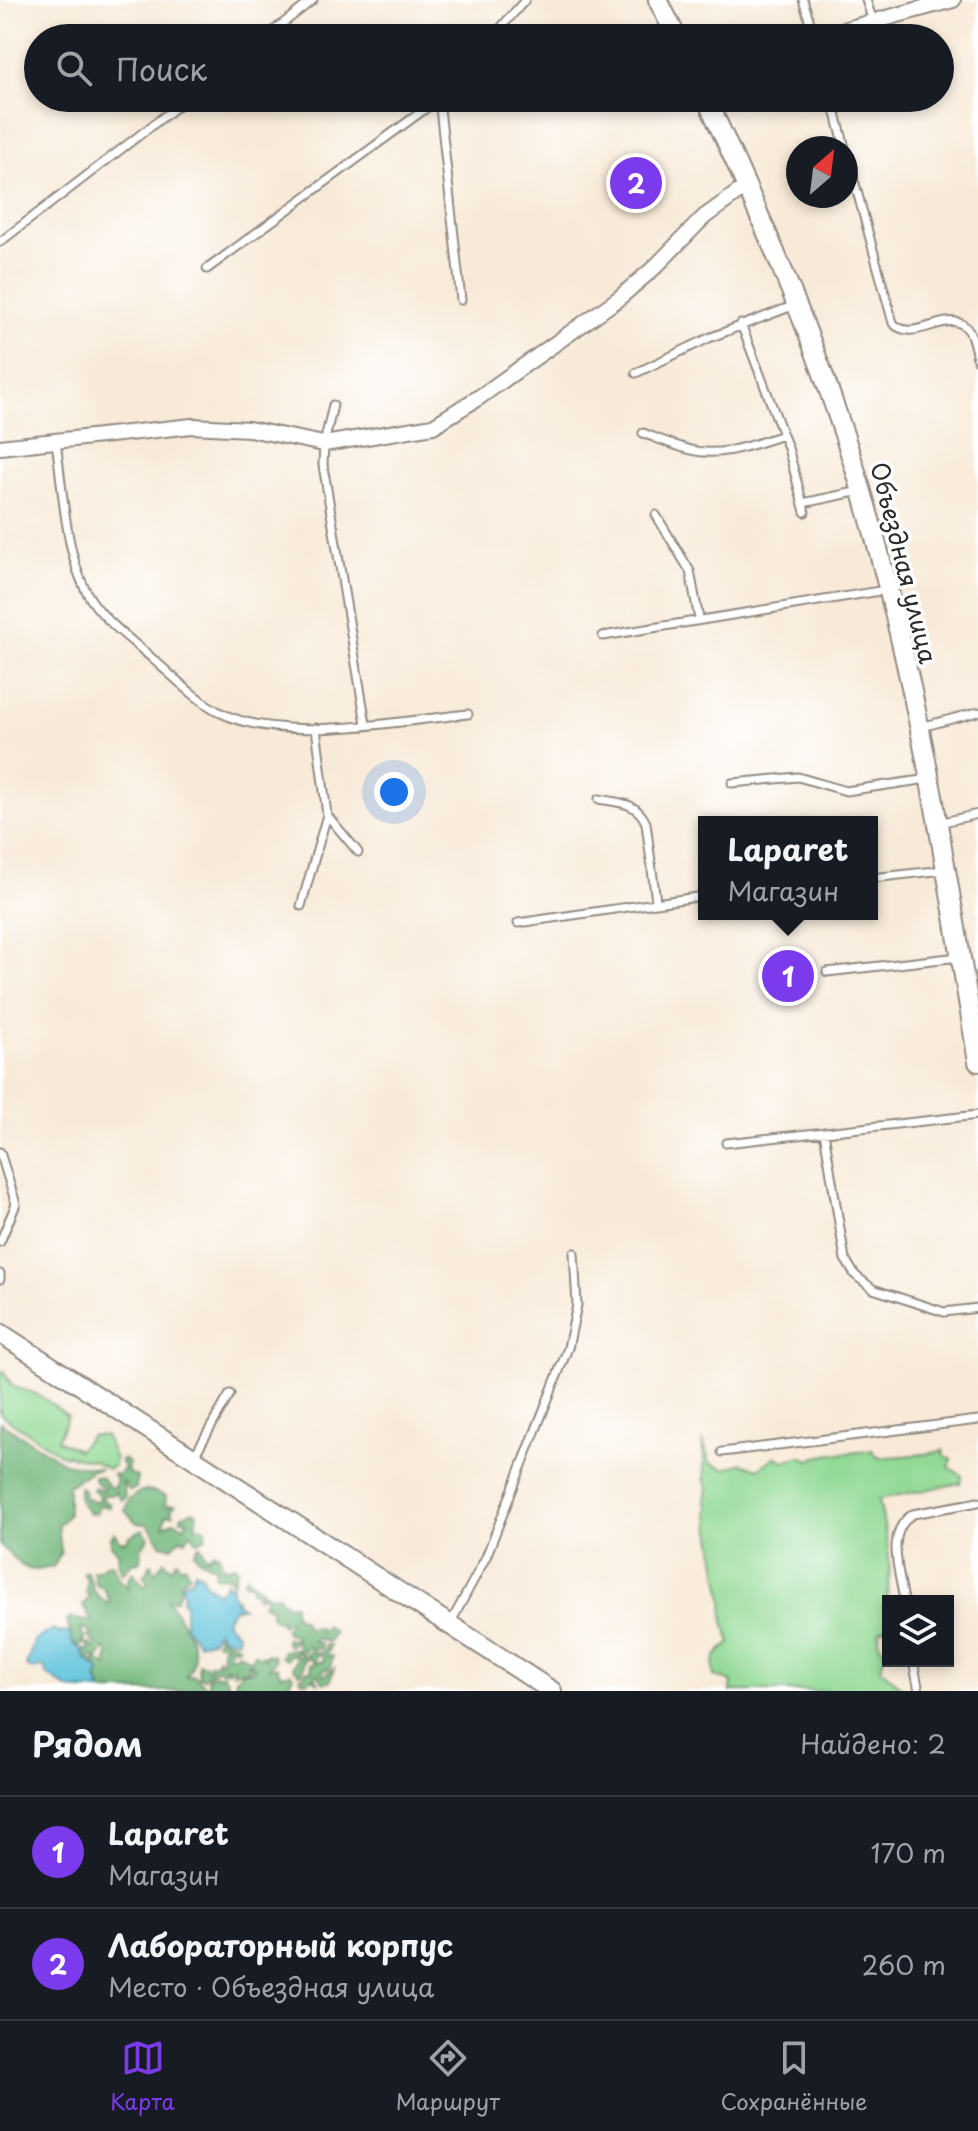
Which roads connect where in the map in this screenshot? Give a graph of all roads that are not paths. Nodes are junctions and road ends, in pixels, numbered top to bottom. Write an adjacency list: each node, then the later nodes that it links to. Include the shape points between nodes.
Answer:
1 (313, 0): 8 (lane)
2 (525, 0): 9 (lane)
3 (658, 0): 10 (main road)
4 (803, 0): 11 (lane)
5 (866, 0): 7 (lane)
6 (953, 0): 7 (street)
7 (873, 22): 12 (street)
8 (282, 24)
9 (504, 24)
10 (670, 24)
11 (811, 24)
12 (866, 24)
13 (170, 112): 21 (lane)
14 (421, 112): 22 (lane)
15 (441, 112): 23 (lane)
16 (713, 112): 19 (main road, Объездная улица)
17 (836, 112): 18 (lane)
18 (842, 136)
19 (747, 186): 24 (main road, Объездная улица); 32 (street, via 704,217 618,299 446,419 422,429)
20 (858, 194): 26 (lane, via 893,323 910,331 949,321 964,326)
21 (0, 242)
22 (207, 269)
23 (461, 300)
24 (797, 304): 25 (lane); 34 (main road, Объездная улица)
25 (741, 324): 27 (lane); 30 (lane)
26 (978, 361)
27 (636, 373)
28 (333, 405): 32 (lane)
29 (643, 433): 30 (lane, via 710,452)
30 (783, 435): 34 (lane, via 804,508)
31 (56, 440): 32 (street, via 216,426); 33 (street); 45 (lane, via 73,551 98,609 220,712 260,725)
32 (324, 444): 43 (lane, via 323,465)
33 (0, 447)
34 (862, 490): 37 (main road, Объездная улица)
35 (656, 515): 39 (lane, via 690,571)
36 (817, 589): 38 (lane)
37 (888, 589): 38 (lane); 44 (main road, Объездная улица)
38 (818, 599): 39 (lane)
39 (699, 619): 40 (lane)
40 (603, 636)
41 (978, 712): 44 (lane)
42 (468, 714): 43 (lane)
43 (366, 724): 45 (lane)
44 (918, 727): 46 (main road, Объездная улица)
45 (316, 728): 50 (lane)
46 (928, 779): 47 (lane, via 846,791 798,777); 51 (main road, Объездная улица)
47 (732, 783)
48 (599, 799): 56 (lane, via 641,811)
49 (978, 814): 51 (lane)
50 (327, 815): 52 (lane); 57 (lane)
51 (937, 823): 53 (main road, Объездная улица)
52 (358, 852)
53 (946, 870): 54 (lane); 59 (main road, Объездная улица)
54 (878, 877)
55 (698, 897): 56 (lane)
56 (656, 901): 58 (lane)
57 (301, 906)
58 (518, 923)
59 (961, 957): 60 (lane); 61 (main road, Объездная улица)
60 (827, 972)
61 (978, 1062)
62 (978, 1115): 63 (lane)
63 (824, 1132): 64 (lane); 68 (lane, via 845,1259 855,1275 873,1289 944,1312)
64 (726, 1143)
65 (0, 1152): 66 (lane, via 16,1204)
66 (0, 1242)
67 (574, 1253): 76 (lane, via 577,1305 568,1348 486,1557)
68 (978, 1308)
69 (0, 1333): 73 (main road)
70 (230, 1394): 73 (lane)
71 (978, 1420): 72 (lane)
72 (722, 1452)
73 (193, 1458): 76 (main road)
74 (978, 1502): 75 (lane, via 904,1520 895,1539)
75 (903, 1595)
76 (449, 1625): 78 (main road)
77 (914, 1667): 79 (lane)
78 (552, 1691)
79 (919, 1691)

